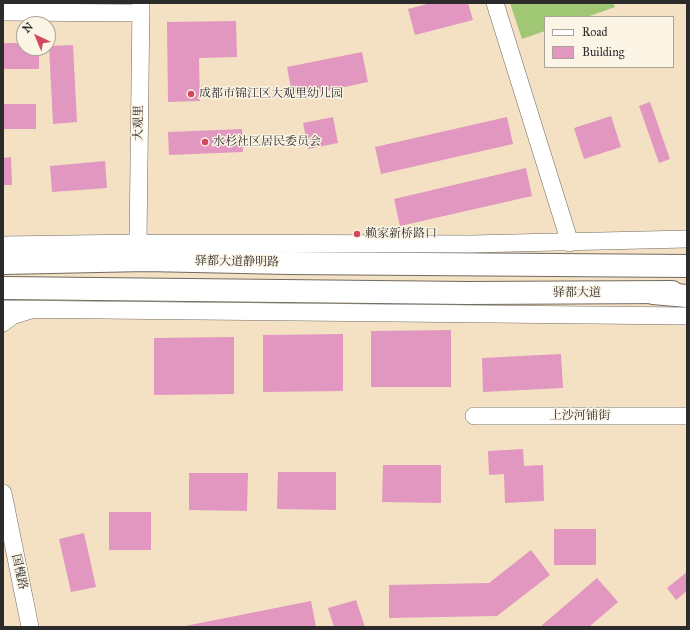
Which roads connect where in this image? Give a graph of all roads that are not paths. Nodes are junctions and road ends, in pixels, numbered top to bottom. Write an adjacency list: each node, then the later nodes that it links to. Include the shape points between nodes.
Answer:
1 (495, 3): 6 (street)
2 (141, 8): 3 (street); 5 (street, 大观里)
3 (3, 12)
4 (687, 239): 6 (street)
5 (138, 243): 6 (street); 7 (street)
6 (570, 243)
7 (3, 245)
8 (3, 262): 9 (main road, 驿都大道静明路, via 146,260)
9 (687, 266)
10 (3, 288): 12 (main road, 驿都大道)
11 (687, 292): 12 (main road, 驿都大道)
12 (653, 293): 13 (main road)
13 (687, 296)
14 (3, 308): 15 (street)
15 (35, 308): 16 (street); 17 (street, via 12,316)
16 (687, 316)
17 (3, 323)
18 (474, 416): 19 (street, 上沙河铺街)
19 (687, 416)
20 (3, 493): 21 (street, 国槐路)
21 (30, 627)

